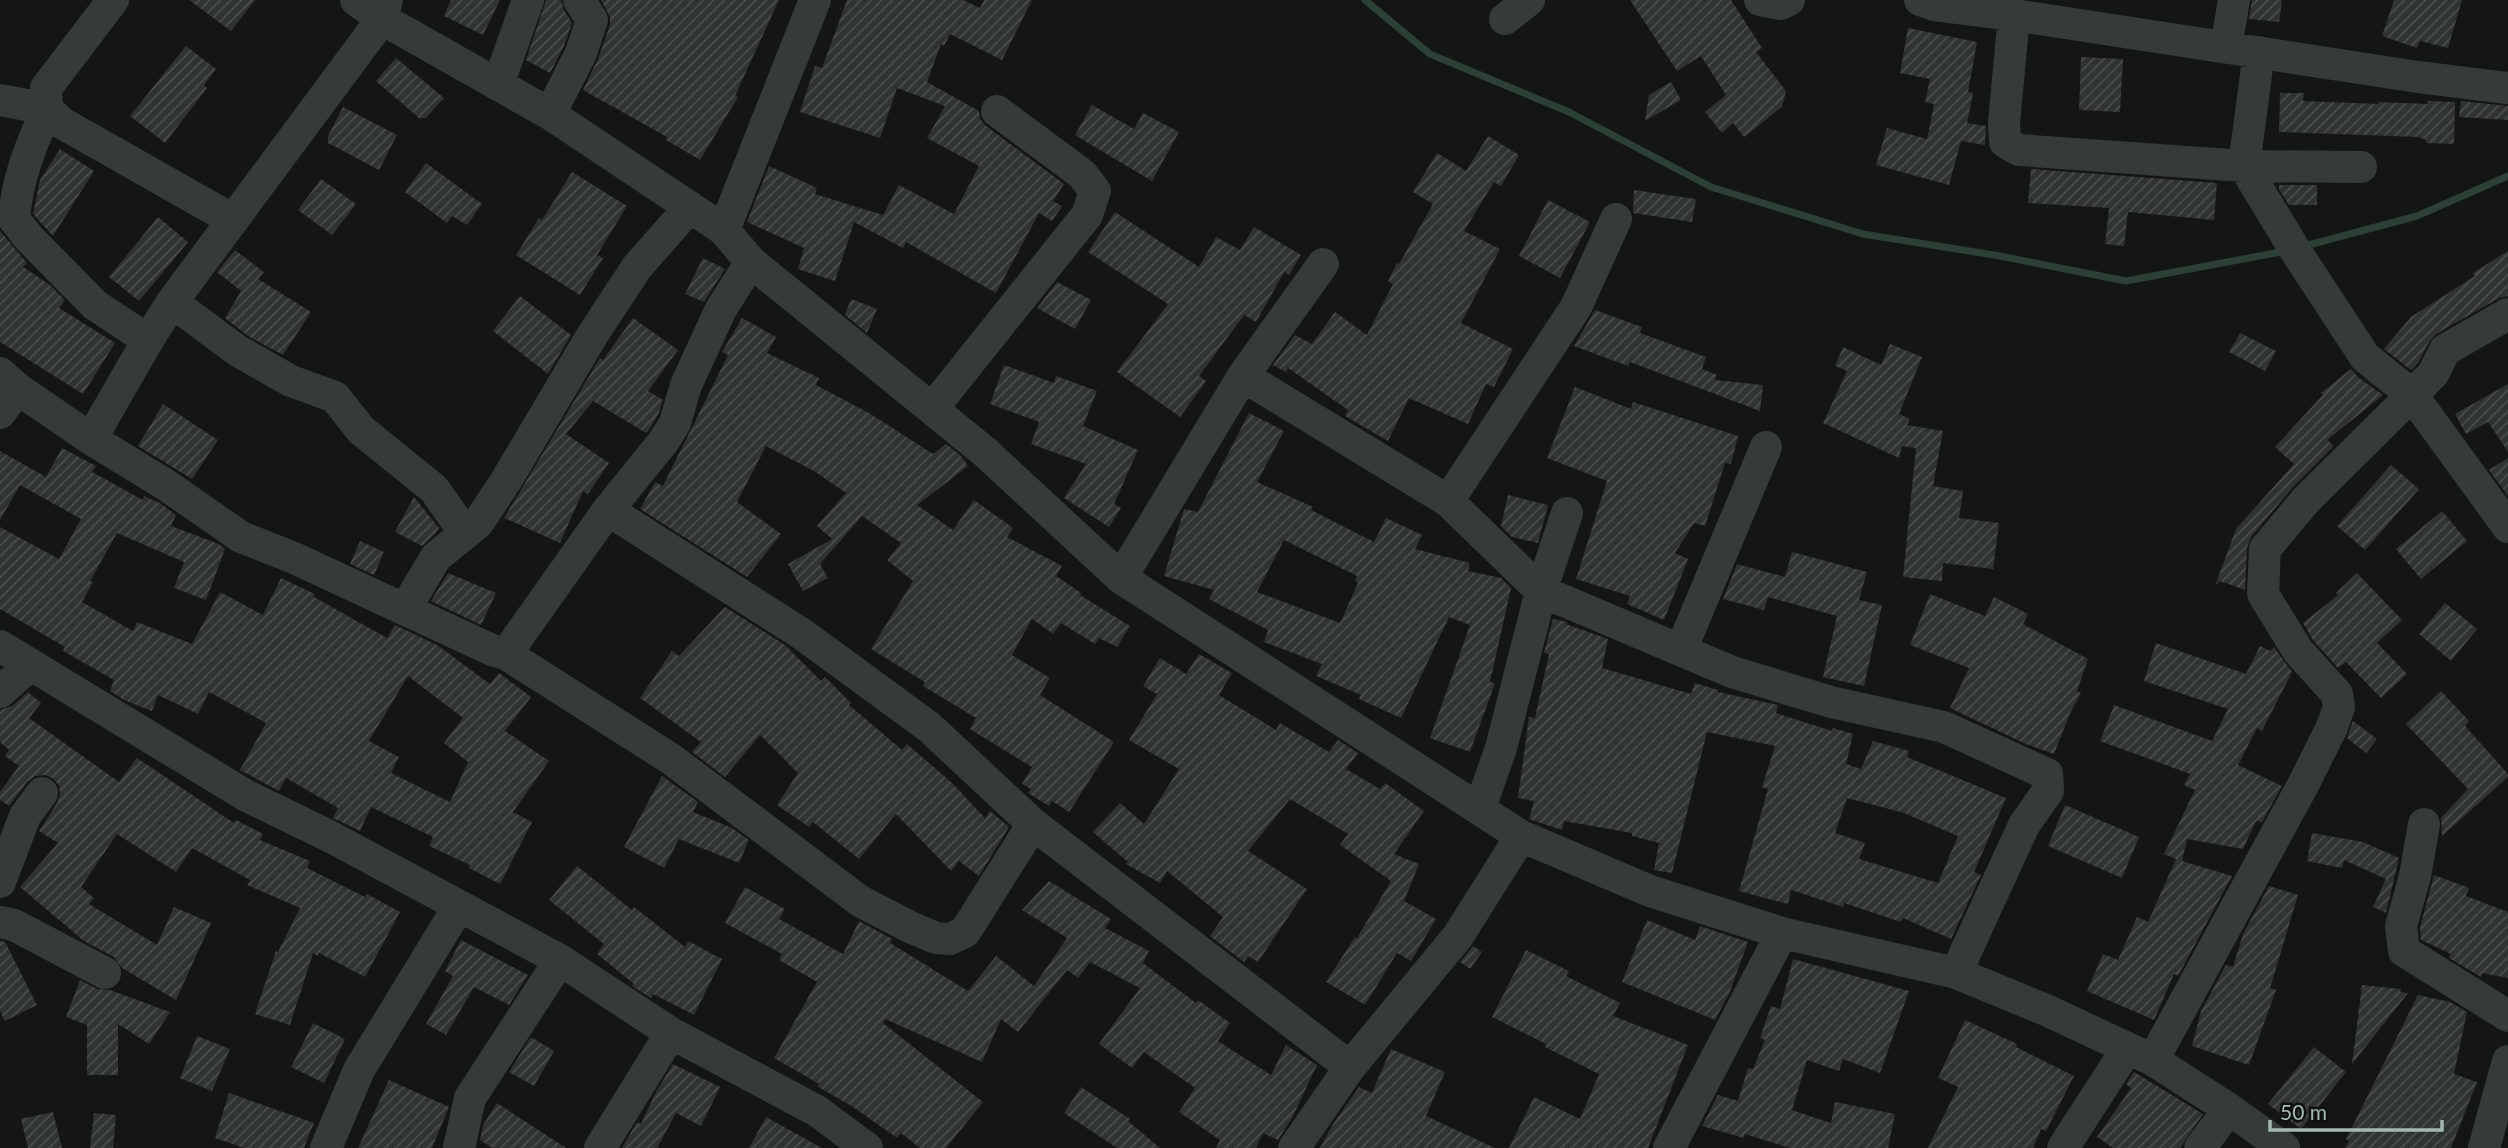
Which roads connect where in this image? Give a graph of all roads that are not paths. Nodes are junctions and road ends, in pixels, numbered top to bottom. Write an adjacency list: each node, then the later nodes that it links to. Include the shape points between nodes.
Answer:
1 (113, 0): 17 (street, via 46,88)
2 (356, 0): 10 (street)
3 (528, 0): 14 (street)
4 (579, 0): 19 (street, via 592,20)
5 (815, 0): 25 (street)
6 (1760, 0): 7 (street, via 1781,4)
7 (1789, 0)
8 (1920, 0): 11 (street)
9 (2234, 0): 12 (street)
10 (385, 9): 14 (street); 24 (street)
11 (2014, 15): 12 (street); 20 (street, via 2004,123 2006,142 2011,146)
12 (2226, 47): 13 (street)
13 (2259, 52): 15 (street); 20 (street)
14 (498, 85): 19 (street)
15 (2508, 88)
16 (0, 100): 17 (street)
17 (47, 109): 24 (street, via 62,123); 30 (street, via 23,165 14,219 95,305)
18 (997, 110): 34 (street, via 1082,174 1095,191 1087,215)
19 (550, 114): 22 (street)
20 (2244, 166): 21 (street); 33 (street, via 2365,357)
21 (2361, 167)
22 (690, 207): 25 (street); 41 (street, via 636,267 507,479 478,523)
23 (1616, 219): 37 (street, via 1576,307)
24 (233, 220): 28 (street)
25 (724, 230): 26 (street)
26 (751, 262): 34 (street); 38 (street, via 721,309 686,386 675,423)
27 (1323, 264): 31 (street)
28 (172, 302): 30 (street); 41 (street, via 238,351 292,381 335,397 361,430 434,489)
29 (2508, 314): 33 (street, via 2445,350 2433,374)
30 (148, 340): 35 (street)
31 (1243, 376): 37 (street); 42 (street)
32 (6, 392): 35 (street)
33 (2412, 395): 40 (street); 64 (street, via 2306,500 2265,549 2263,594 2298,651 2337,694 2339,706 2303,785)
34 (932, 409): 42 (street)
35 (92, 439): 44 (street, via 241,537)
36 (1766, 447): 46 (street)
37 (1448, 501): 43 (street)
38 (608, 510): 47 (street); 52 (street, via 802,634 929,727)
39 (1567, 513): 43 (street)
40 (2508, 527)
41 (465, 533): 44 (street, via 436,557)
42 (1121, 578): 51 (street)
43 (1541, 591): 46 (street); 51 (street)
44 (405, 609): 47 (street)
45 (0, 646): 48 (street)
46 (1681, 650): 61 (street, via 1732,672 1831,702 1944,727 2047,774 2048,791 2024,825)
47 (506, 654): 52 (street, via 671,760 860,901 936,938 950,939 965,932)
48 (30, 665): 49 (street); 56 (street, via 245,795)
49 (0, 692)
50 (41, 793): 55 (street, via 25,816)
51 (1480, 808): 54 (street)
52 (1033, 824): 66 (street)
53 (2424, 824): 62 (street, via 2401,926 2404,951)
54 (1521, 836): 58 (street, via 1650,891); 66 (street, via 1458,936)
55 (0, 882)
56 (459, 906): 59 (street); 68 (street, via 359,1070)
57 (0, 922): 60 (street, via 14,925)
58 (1782, 933): 61 (street); 73 (street)
59 (560, 960): 63 (street); 69 (street, via 470,1098)
60 (105, 974)
61 (1956, 974): 64 (street)
62 (2508, 1016)
63 (671, 1033): 70 (street); 71 (street, via 817,1111)
64 (2140, 1055): 67 (street); 74 (street)
65 (2508, 1061): 77 (street)
66 (1350, 1067): 72 (street)
67 (2229, 1109): 75 (street); 76 (street)
68 (326, 1148)
69 (459, 1148)
70 (600, 1148)
71 (867, 1148)
72 (1294, 1148)
73 (1669, 1148)
74 (2063, 1148)
75 (2200, 1148)
76 (2284, 1148)
77 (2484, 1148)

